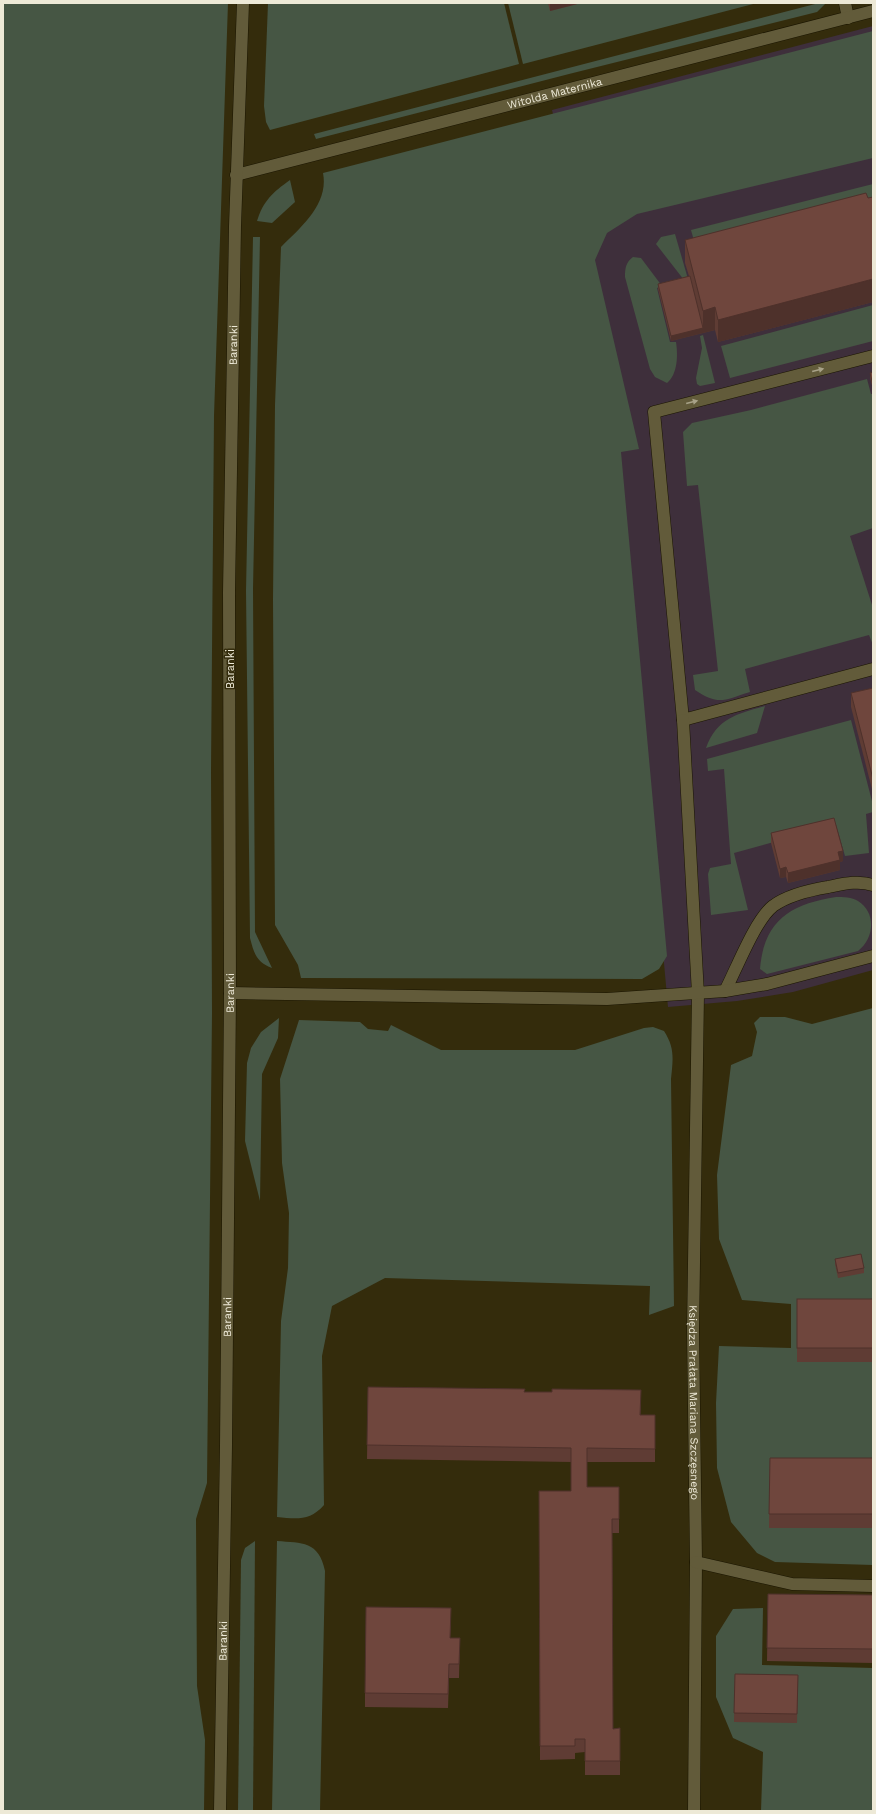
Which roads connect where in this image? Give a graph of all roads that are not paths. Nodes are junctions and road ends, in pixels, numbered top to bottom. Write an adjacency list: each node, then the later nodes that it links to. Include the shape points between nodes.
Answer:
1 (243, 3): 5 (street, Baranki)
2 (845, 3): 4 (street)
3 (873, 11): 4 (street, Witolda Maternika)
4 (848, 18): 5 (street, Witolda Maternika)
5 (236, 175): 12 (street, Baranki, via 229,592)
6 (873, 356): 8 (street, Księdza Prałata Mariana Szczęsnego, one-way to 6, via 654,412)
7 (873, 669): 8 (street)
8 (683, 720): 13 (street, Księdza Prałata Mariana Szczęsnego)
9 (873, 885): 11 (street, via 865,882 848,883 810,890 773,906 760,921)
10 (873, 956): 11 (street)
11 (726, 992): 13 (street)
12 (230, 993): 13 (street, via 592,999); 16 (street, Baranki)
13 (698, 994): 14 (street, Księdza Prałata Mariana Szczęsnego, via 693,1330)
14 (696, 1562): 15 (street, via 792,1584); 17 (street, Księdza Prałata Mariana Szczęsnego)
15 (873, 1586)
16 (220, 1811)
17 (694, 1811)

